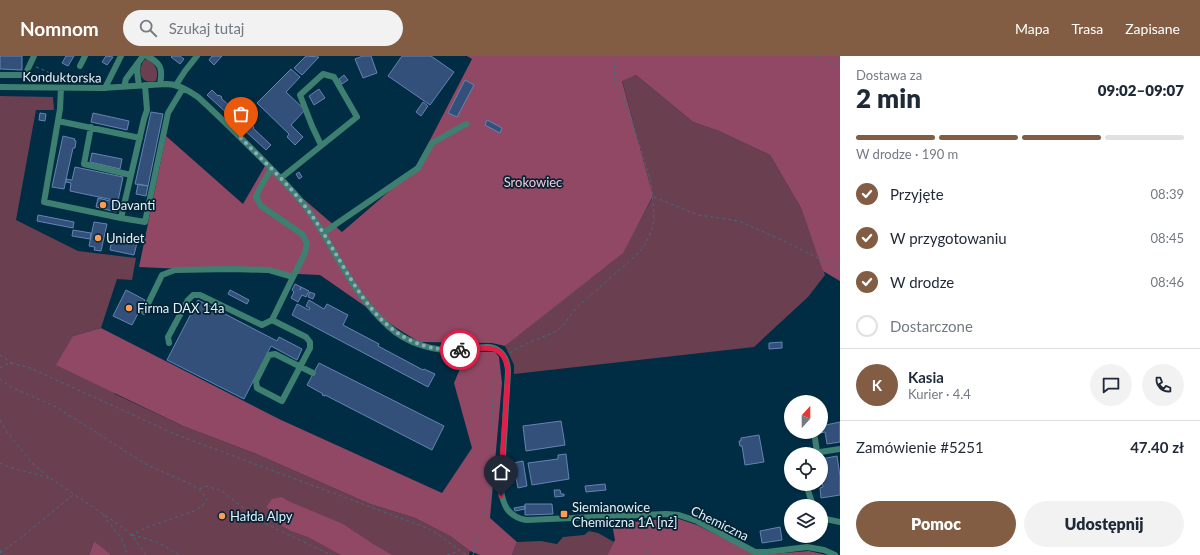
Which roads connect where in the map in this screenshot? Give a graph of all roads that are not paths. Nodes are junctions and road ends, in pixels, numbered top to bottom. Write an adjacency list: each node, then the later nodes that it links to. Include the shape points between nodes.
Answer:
1 (34, 56): 9 (street, via 25,75)
2 (85, 56): 8 (street)
3 (121, 56): 16 (street)
4 (143, 56): 7 (street)
5 (147, 56): 10 (street, via 154,59 161,68)
6 (197, 56): 12 (street)
7 (138, 63): 11 (street, via 137,72); 14 (street, via 126,79)
8 (80, 66)
9 (0, 75)
10 (160, 84): 11 (street, Konduktorska); 12 (street, Konduktorska)
11 (142, 85): 14 (street, Konduktorska); 21 (street, via 147,110)
12 (176, 85): 17 (street)
13 (0, 87): 15 (street, Konduktorska)
14 (124, 87): 16 (street, Konduktorska)
15 (62, 88): 16 (street, Konduktorska); 18 (street)
16 (105, 88)
17 (183, 88): 23 (street, via 217,114); 26 (street, via 168,113 145,222)
18 (58, 121): 20 (street); 26 (street, via 44,202)
19 (466, 124): 27 (street, via 432,143 418,168)
20 (92, 128): 21 (street); 24 (street, via 84,164)
21 (140, 138): 24 (street)
22 (321, 145): 22 (street, via 357,117 334,77 323,74 300,95); 25 (street)
23 (271, 169): 25 (street); 28 (street, via 256,197 261,206 302,234 307,243)
24 (131, 174): 26 (street)
25 (281, 178): 27 (street)
26 (121, 218)
27 (324, 233): 38 (street, Chemiczna, via 360,295 393,331 418,345 435,349 490,347 505,357 508,372 501,496 513,516 526,520 666,514 688,518 755,552 807,547)
28 (293, 277): 29 (street, via 269,270 175,270 162,275); 30 (street)
29 (144, 312)
30 (272, 320): 31 (street, via 262,325 200,295 193,295 168,337); 32 (street, via 306,337 310,342 310,348)
31 (169, 343)
32 (300, 366): 32 (street, via 282,401 257,388 256,381 269,355 275,354); 33 (street)
33 (313, 373)
34 (840, 449): 35 (street)
35 (828, 451)
36 (828, 519): 37 (street)
37 (840, 522)
38 (835, 555)

